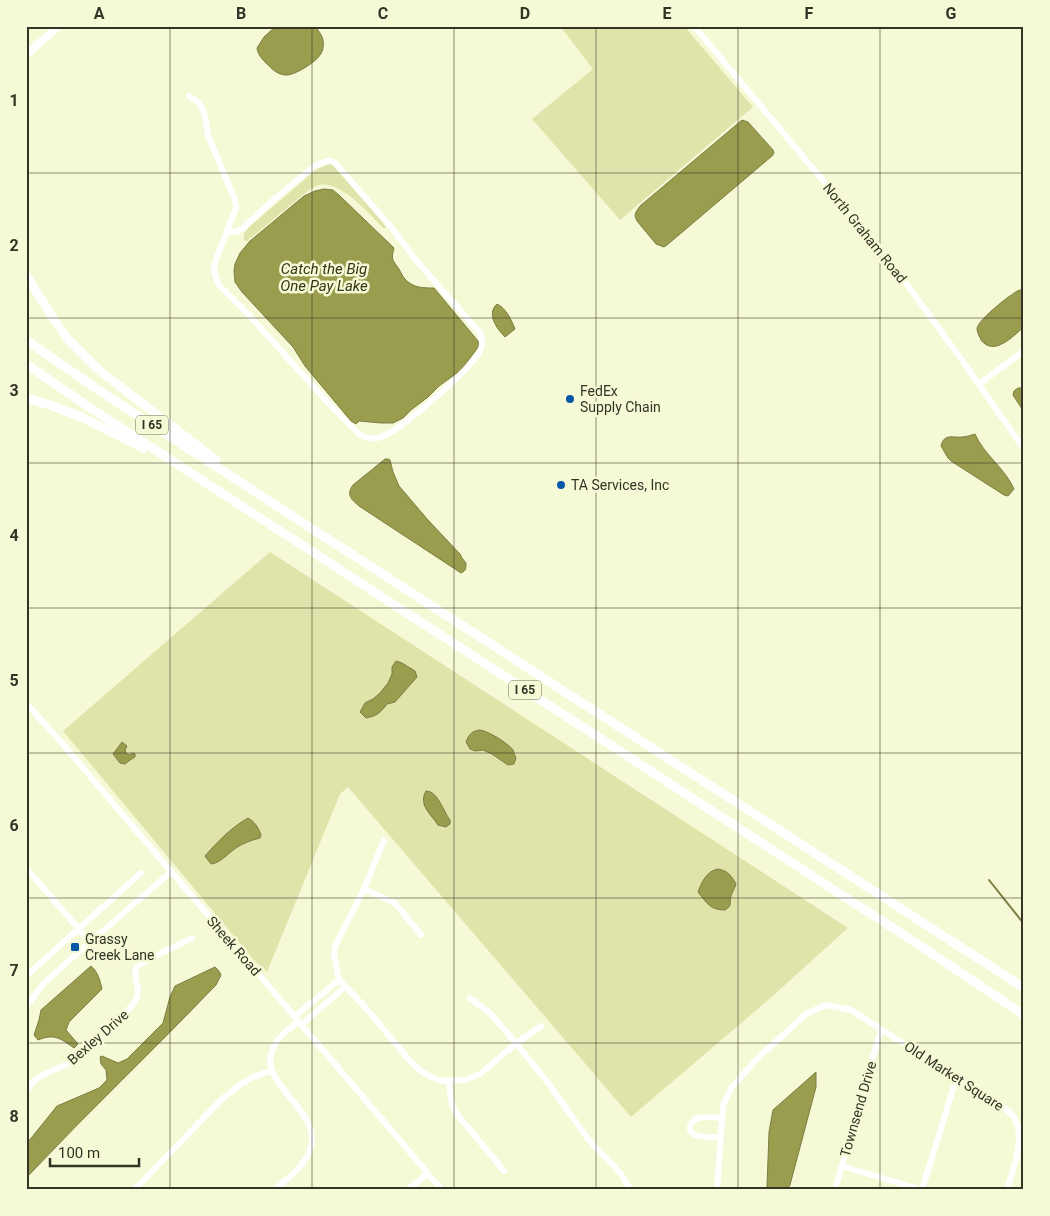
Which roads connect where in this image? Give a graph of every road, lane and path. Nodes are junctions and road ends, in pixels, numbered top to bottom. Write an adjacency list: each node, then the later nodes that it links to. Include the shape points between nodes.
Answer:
1 (59, 26): 3 (main road)
2 (694, 26): 10 (street, North Graham Road, via 890,260)
3 (26, 56)
4 (189, 96): 5 (street, via 199,103 205,114 209,138 235,200 236,208)
5 (227, 231): 5 (street, via 236,232 243,228 314,166 331,161 481,334 482,348 466,370 395,431 381,438 365,437 329,404 219,285 215,262)
6 (26, 274): 14 (highway, via 67,338 100,371)
7 (26, 340): 14 (highway, I 65)
8 (1024, 351): 10 (street)
9 (26, 364): 13 (highway, I 65)
10 (979, 384): 12 (street, North Graham Road)
11 (26, 398): 13 (highway, via 81,417)
12 (1024, 449)
13 (175, 463): 31 (highway, I 65)
14 (280, 508): 28 (highway, I 65)
15 (27, 706): 18 (street, Sheek Road)
16 (384, 840): 20 (street)
17 (26, 868): 21 (street)
18 (171, 872): 24 (street); 32 (street, Sheek Road)
19 (141, 873): 21 (street)
20 (364, 889): 22 (street, via 395,903); 26 (street, via 335,947)
21 (79, 928): 24 (street); 25 (street)
22 (421, 935)
23 (192, 938): 39 (street, Bexley Drive, via 136,968 134,975 138,989 132,1007 77,1059 36,1080)
24 (90, 942): 30 (street, via 44,984)
25 (26, 976)
26 (339, 980): 27 (street); 32 (street)
27 (345, 987): 32 (street); 38 (street, via 416,1067 433,1078)
28 (1024, 988)
29 (470, 998): 35 (street, via 490,1014)
30 (26, 1007)
31 (1024, 1015)
32 (298, 1021): 36 (street, via 274,1044); 44 (street, Sheek Road)
33 (541, 1026): 35 (street)
34 (881, 1029): 37 (street, Old Market Square); 40 (street, Old Market Square, via 851,1010 826,1005 806,1014 731,1088); 42 (street, Townsend Drive)
35 (516, 1043): 38 (street, via 480,1074); 49 (street)
36 (271, 1071): 45 (street, via 253,1077 222,1099); 46 (street, via 307,1119 311,1138 305,1160)
37 (957, 1079): 52 (street); 53 (street, Old Market Square, via 1008,1111 1018,1126 1019,1145)
38 (449, 1081): 43 (street, via 450,1101 456,1113)
39 (26, 1090)
40 (722, 1118): 41 (street, Old Market Square); 41 (street, via 698,1118 690,1126 693,1134)
41 (721, 1138): 50 (street, Old Market Square)
42 (842, 1166): 51 (street, Townsend Drive); 52 (street)
43 (504, 1171)
44 (428, 1173): 47 (street); 48 (street, Sheek Road)
45 (134, 1190)
46 (275, 1190)
47 (408, 1190)
48 (442, 1190)
49 (631, 1190)
50 (717, 1190)
51 (835, 1190)
52 (922, 1190)
53 (1007, 1190)

